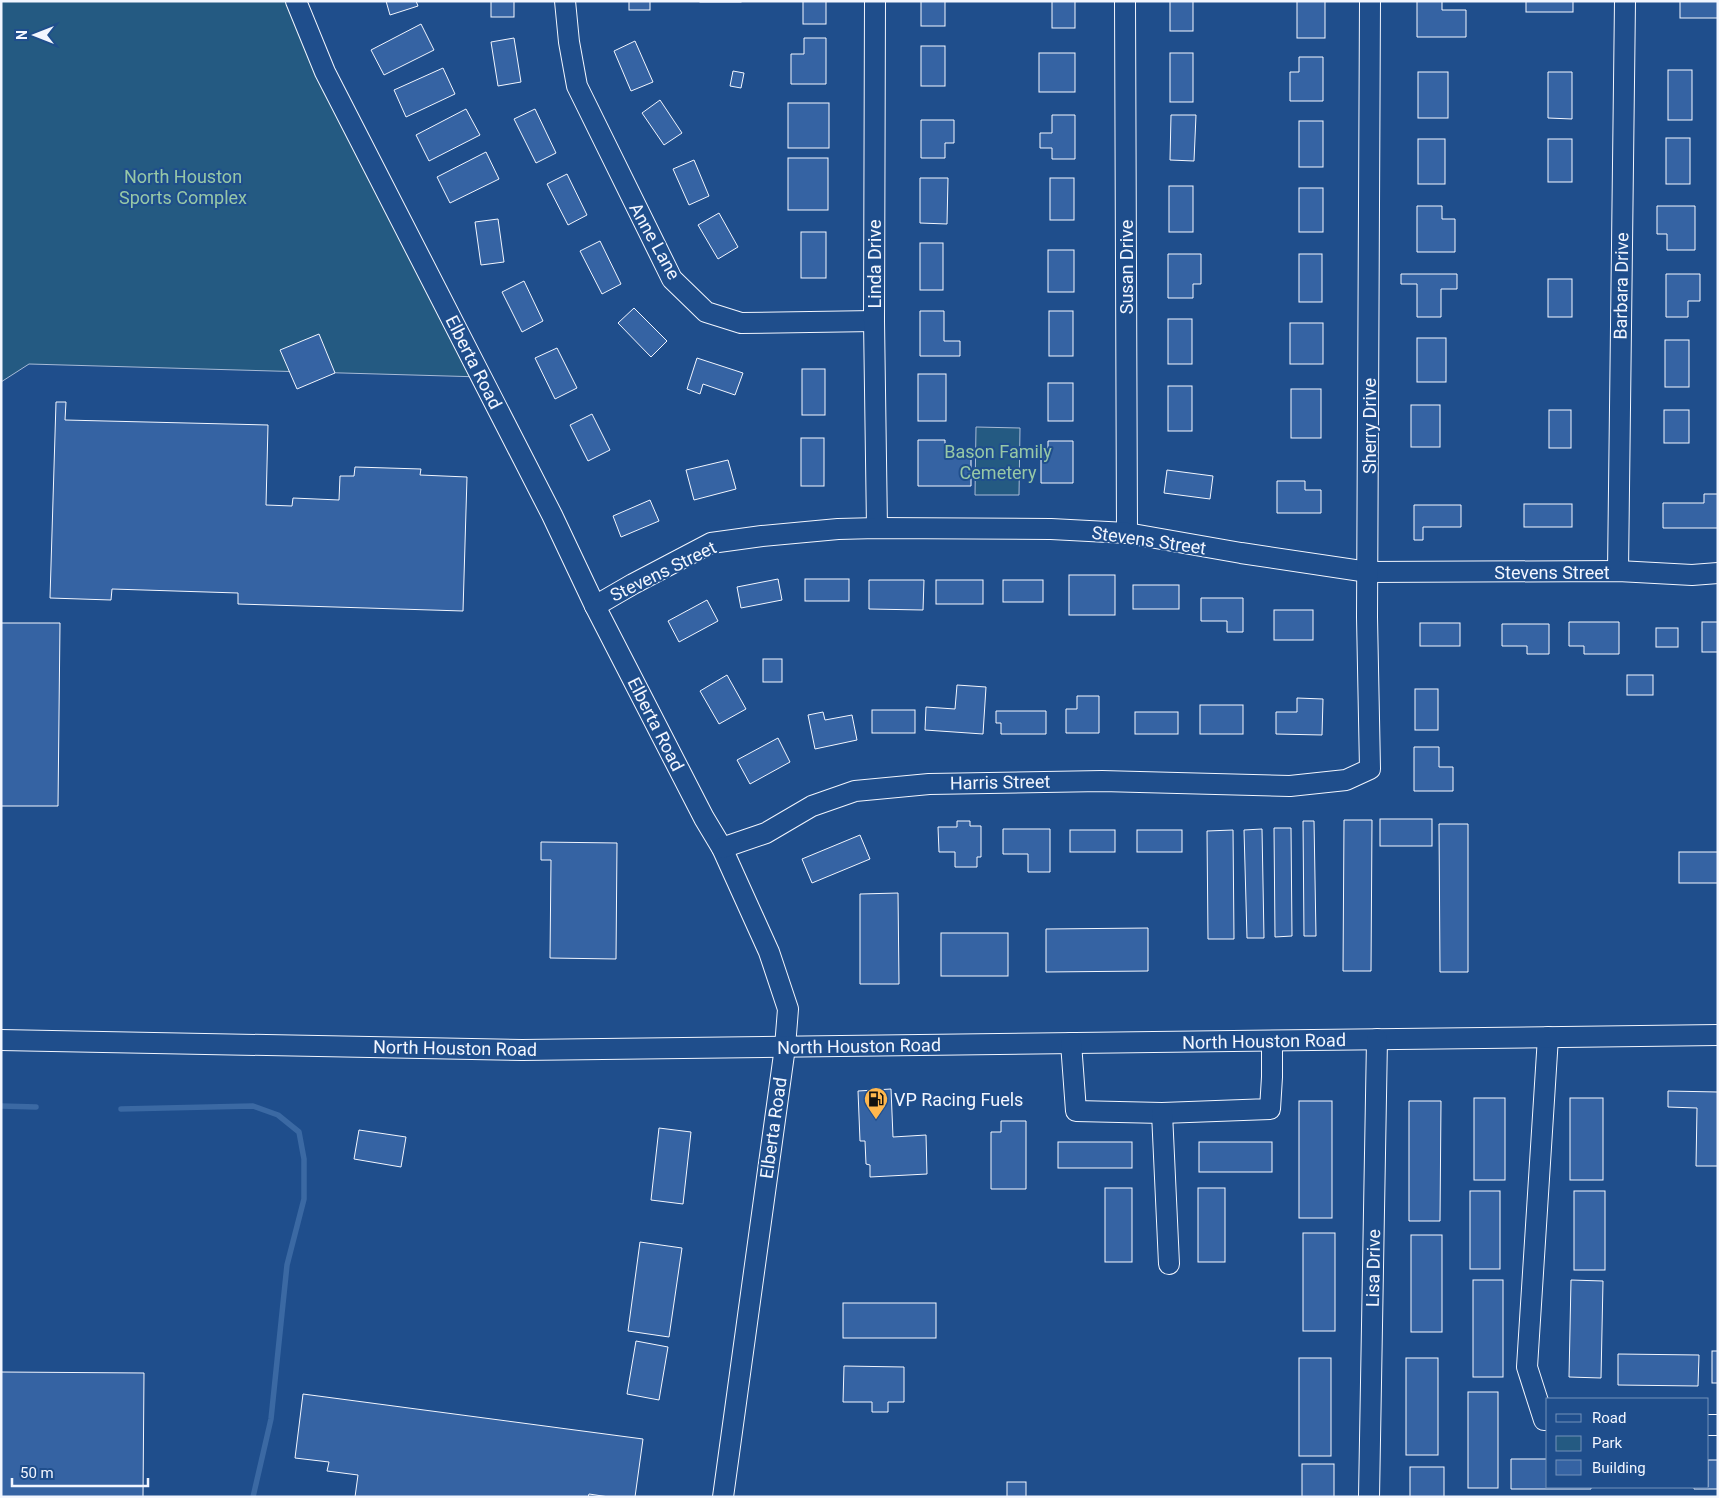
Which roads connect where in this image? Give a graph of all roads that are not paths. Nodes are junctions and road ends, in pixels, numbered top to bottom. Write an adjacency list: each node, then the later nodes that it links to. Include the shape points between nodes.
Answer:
1 (296, 1): 13 (street, Elberta Road, via 326,72 552,515)
2 (565, 1): 7 (street, Anne Lane, via 578,86 672,278 706,312 741,323)
3 (875, 1): 7 (street, Linda Drive)
4 (1125, 1): 9 (street, Susan Drive)
5 (1370, 1): 11 (street, Sherry Drive)
6 (1625, 1): 10 (street, Barbara Drive)
7 (874, 321): 8 (street, Linda Drive)
8 (877, 528): 9 (street, Stevens Street); 13 (street, Stevens Street, via 711,543)
9 (1127, 533): 11 (street, Stevens Street, via 1241,554)
10 (1618, 571): 11 (street, Stevens Street); 12 (street, Stevens Street, via 1692,575)
11 (1368, 572): 14 (street, Sherry Drive, via 1370,769 1346,780)
12 (1718, 573)
13 (595, 606): 15 (street, Elberta Road)
14 (1290, 786): 15 (street, Harris Street, via 1102,781 929,784 855,791 812,806 766,833)
15 (722, 848): 22 (street, Elberta Road, via 768,952 788,1009)
16 (1718, 1035): 17 (street, North Houston Road)
17 (1548, 1037): 18 (street, North Houston Road); 25 (street, via 1527,1366)
18 (1377, 1039): 20 (street, North Houston Road); 27 (street, Lisa Drive)
19 (1, 1040): 22 (street, North Houston Road, via 522,1050)
20 (1272, 1041): 21 (street, North Houston Road); 23 (street, via 1270,1110)
21 (1071, 1043): 22 (street, North Houston Road); 23 (street, via 1076,1111)
22 (784, 1047): 26 (street, Elberta Road)
23 (1162, 1113): 24 (street)
24 (1169, 1264)
25 (1546, 1420)
26 (723, 1497)
27 (1369, 1497)

